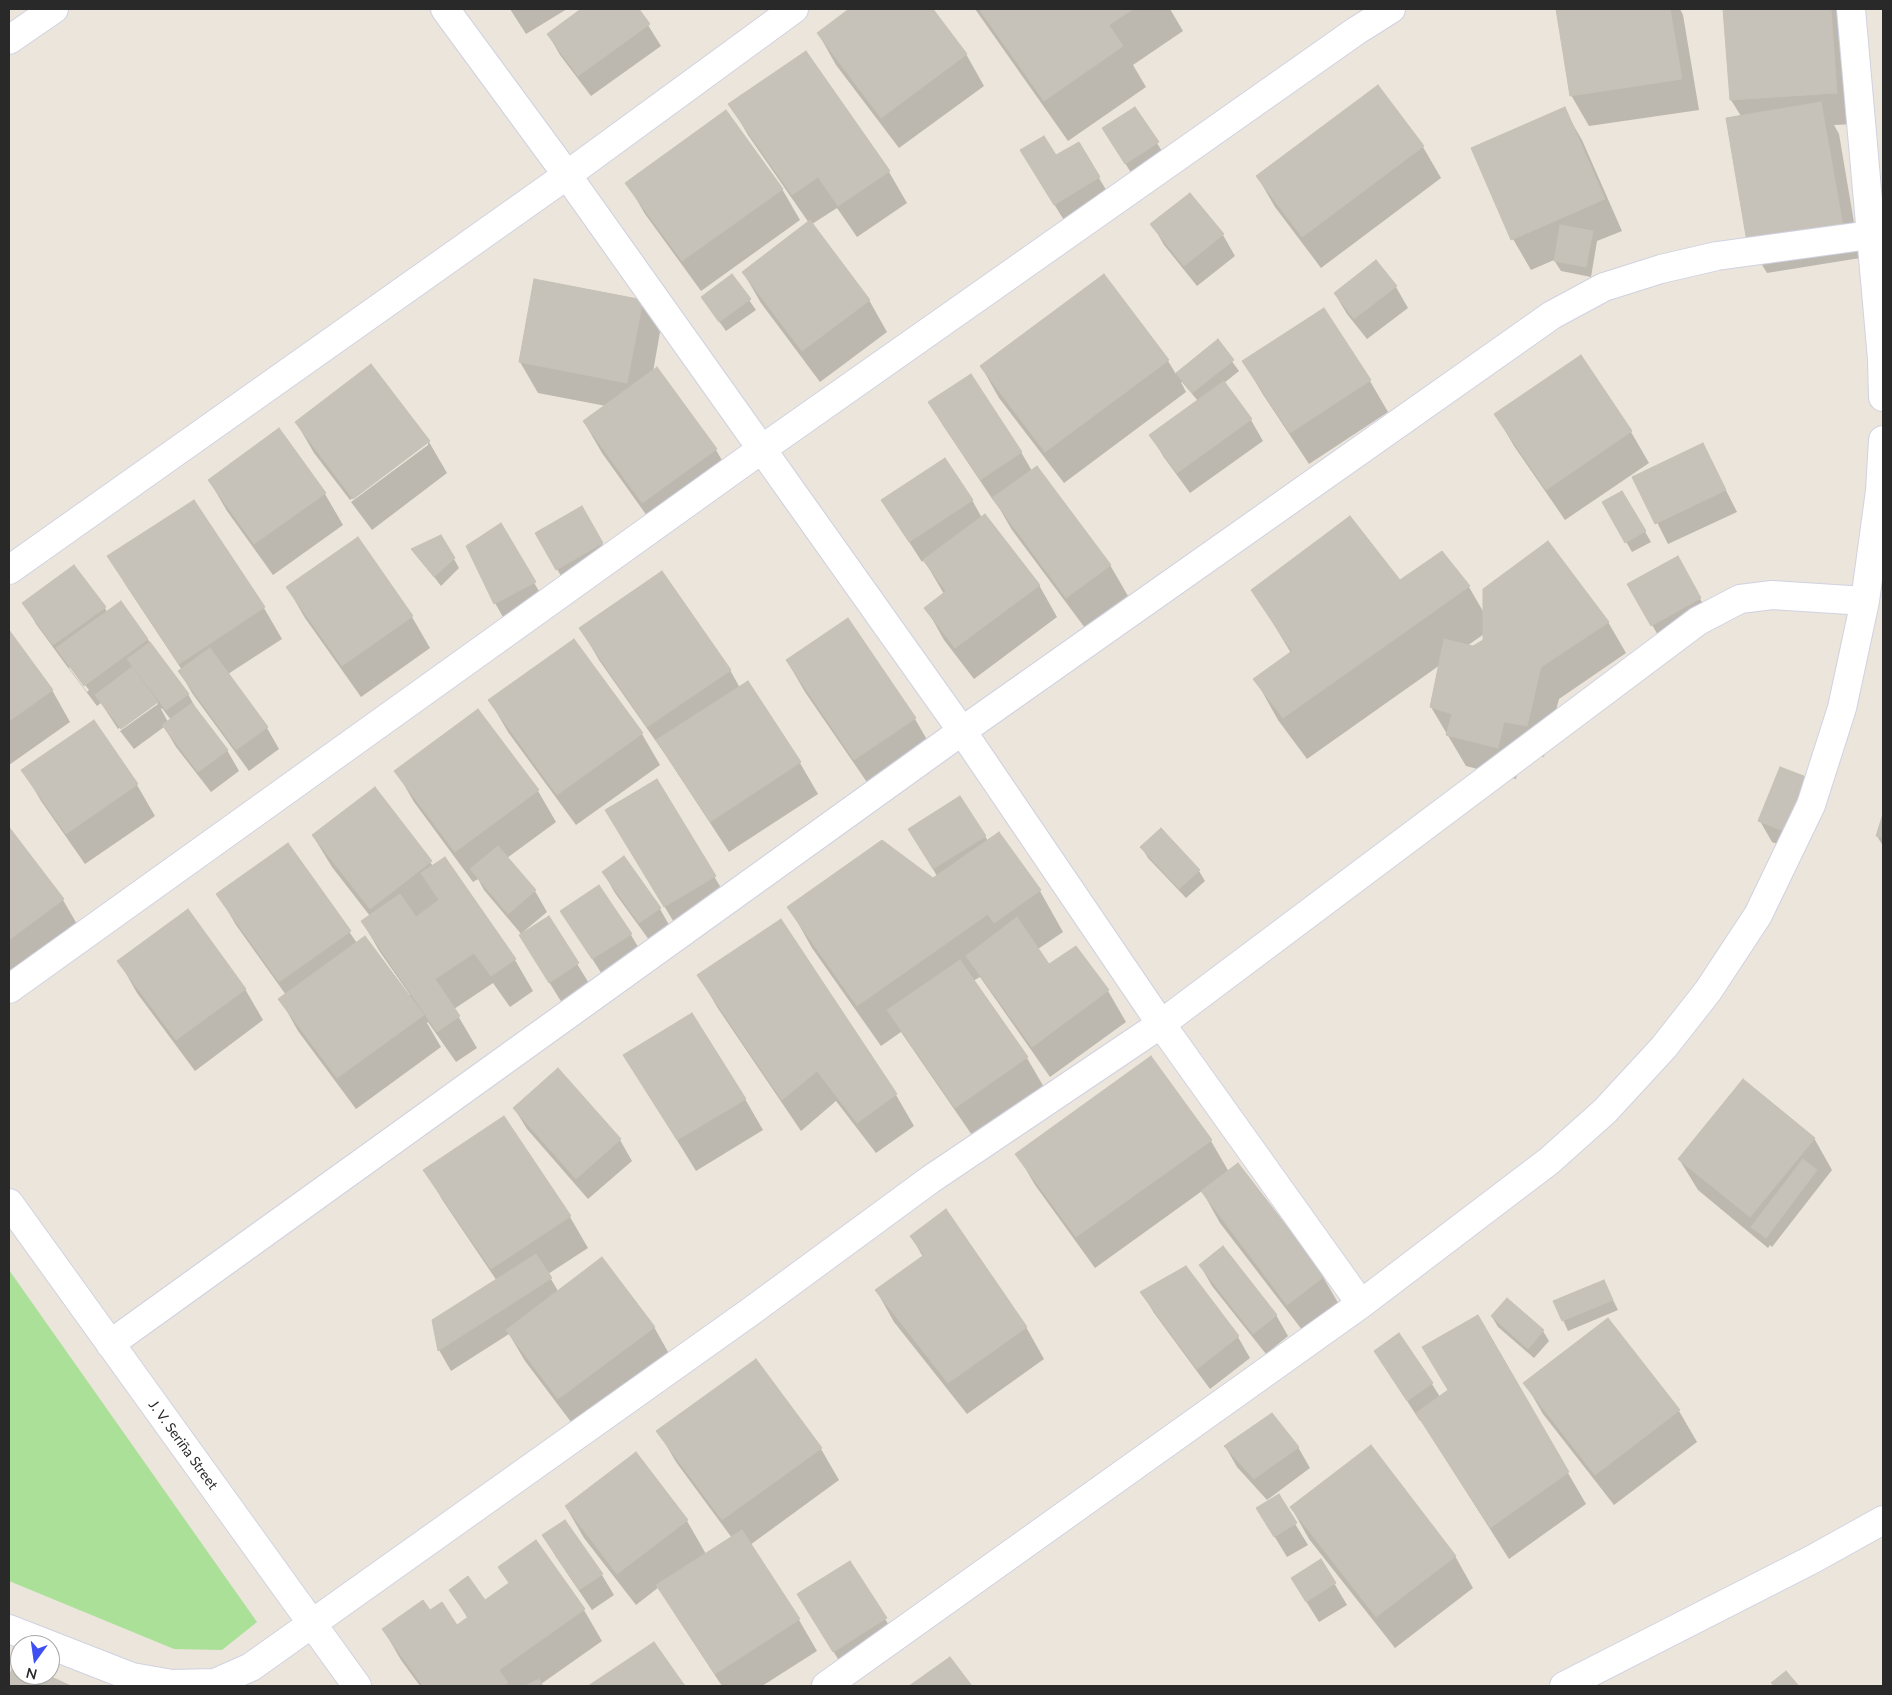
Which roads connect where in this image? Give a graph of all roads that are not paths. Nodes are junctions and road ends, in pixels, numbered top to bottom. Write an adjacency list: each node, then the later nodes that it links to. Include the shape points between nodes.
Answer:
1 (54, 9): 6 (street)
2 (445, 9): 7 (street)
3 (794, 9): 7 (street)
4 (1391, 9): 11 (street, via 1348,36)
5 (1850, 9): 8 (street)
6 (9, 40)
7 (567, 175): 11 (street); 12 (street)
8 (1870, 235): 9 (street); 14 (street, via 1717,256 1661,269 1604,288 1552,315)
9 (1883, 397)
10 (1883, 440): 13 (street, via 1880,491)
11 (762, 449): 14 (street); 15 (street)
12 (9, 570)
13 (1865, 601): 16 (street, via 1772,595 1740,599 1698,621); 18 (street, via 1842,708 1811,805 1758,915 1708,991 1664,1047 1605,1111 1549,1161)
14 (962, 731): 16 (street); 19 (street)
15 (9, 989)
16 (1161, 1024): 18 (street); 21 (street, via 931,1179)
17 (9, 1204): 19 (street, J. V. Seriña Street)
18 (1361, 1304): 24 (street)
19 (110, 1344): 21 (street, J. V. Seriña Street)
20 (1883, 1520): 25 (street)
21 (313, 1623): 22 (street, via 251,1666 215,1683 172,1684 132,1677); 23 (street, J. V. Seriña Street)
22 (9, 1629)
23 (357, 1686)
24 (826, 1686)
25 (1564, 1686)

